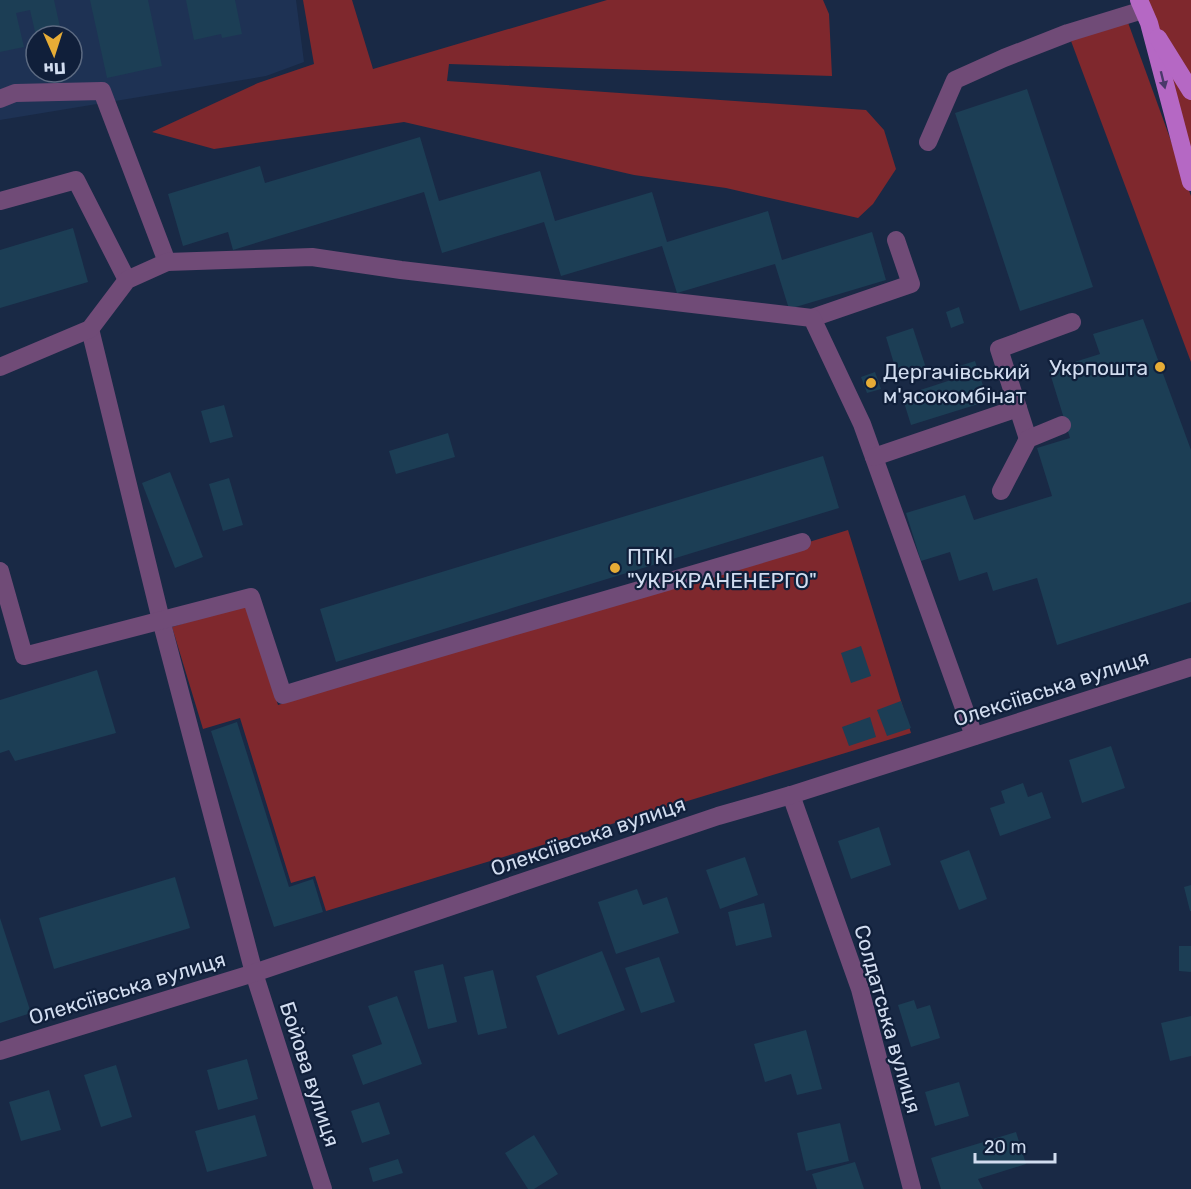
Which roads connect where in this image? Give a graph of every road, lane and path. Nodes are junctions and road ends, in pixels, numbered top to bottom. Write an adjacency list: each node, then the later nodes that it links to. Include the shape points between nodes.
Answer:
1 (1144, 11): 2 (main road); 4 (street, via 1068,33 955,80); 5 (main road, one-way to 5)
2 (1191, 91)
3 (0, 99): 8 (street, via 15,93 102,91)
4 (928, 142)
5 (1191, 182)
6 (0, 201): 9 (street, via 76,180)
7 (896, 240): 10 (street, via 911,284)
8 (167, 262): 9 (street); 10 (street, via 312,257)
9 (128, 280): 12 (street)
10 (812, 318): 17 (street)
11 (1072, 322): 14 (street, via 997,341)
12 (90, 329): 13 (street); 21 (street, Бойова вулиця)
13 (0, 367)
14 (1018, 408): 16 (street); 17 (street)
15 (1062, 426): 16 (street)
16 (1028, 439): 18 (street)
17 (874, 457): 23 (street)
18 (1001, 491)
19 (802, 542): 21 (street, via 283,695 251,597)
20 (0, 571): 21 (street, via 24,656)
21 (161, 620): 25 (street, Бойова вулиця)
22 (1191, 667): 23 (street, Олексіївська вулиця)
23 (974, 736): 24 (street, Олексіївська вулиця)
24 (791, 795): 25 (street, Олексіївська вулиця, via 706,820); 28 (street, Солдатська вулиця, via 860,989)
25 (254, 973): 26 (street, Олексіївська вулиця); 27 (street, Бойова вулиця)
26 (0, 1051)
27 (323, 1189)
28 (912, 1189)

